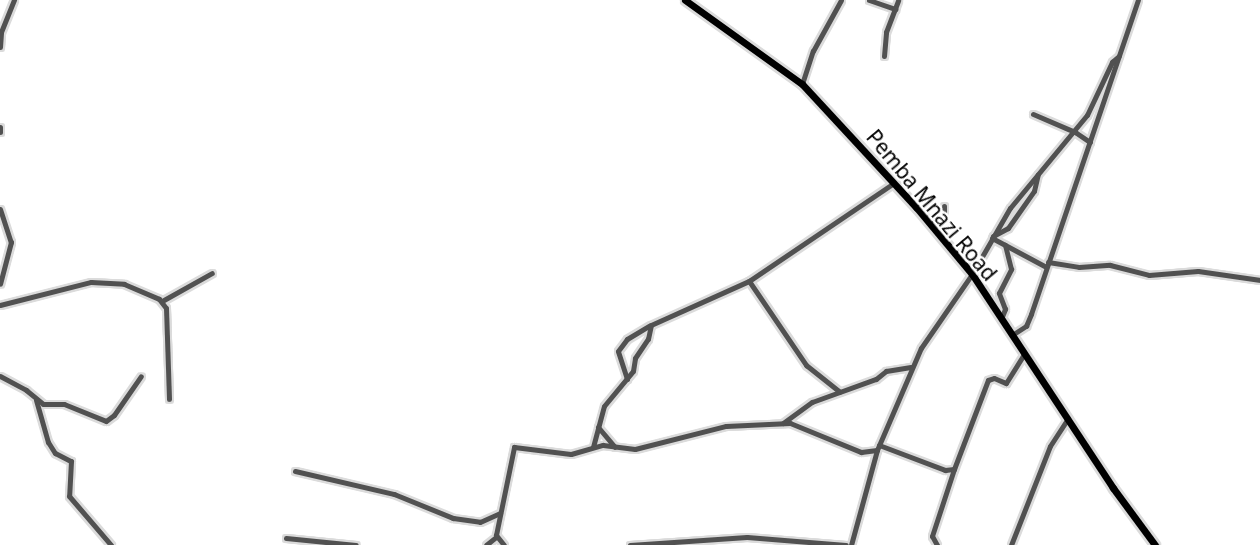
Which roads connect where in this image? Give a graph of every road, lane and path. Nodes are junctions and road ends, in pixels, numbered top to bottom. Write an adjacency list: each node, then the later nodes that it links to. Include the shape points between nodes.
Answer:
1 (14, 0): 8 (street)
2 (685, 0): 11 (main road, Pemba Mnazi Road)
3 (841, 0): 11 (street, via 813,51)
4 (869, 0): 7 (street)
5 (898, 0): 7 (street)
6 (1138, 0): 9 (street)
7 (895, 9): 10 (street, via 886,32)
8 (0, 47)
9 (1119, 56): 15 (street); 16 (street)
10 (884, 57)
11 (802, 84): 18 (main road, Pemba Mnazi Road)
12 (1033, 114): 15 (street)
13 (0, 127): 14 (street)
14 (0, 132)
15 (1075, 132): 16 (street); 17 (street)
16 (1090, 142): 24 (street)
17 (1038, 171): 22 (street); 22 (street, via 1033,194 1006,231)
18 (894, 183): 21 (main road, Pemba Mnazi Road); 28 (street)
19 (944, 206): 21 (street)
20 (0, 209): 29 (street, via 11,242)
21 (931, 225): 26 (main road, Pemba Mnazi Road)
22 (992, 237): 23 (street); 26 (street)
23 (1005, 245): 24 (street); 32 (street, via 1011,267 999,293 1005,310)
24 (1047, 264): 27 (street, via 1110,265 1149,275 1198,271); 34 (street, via 1026,326)
25 (212, 273): 30 (street)
26 (972, 274): 32 (main road, Pemba Mnazi Road); 36 (street)
27 (1260, 280)
28 (749, 281): 33 (street); 40 (street, via 806,365)
29 (0, 284)
30 (162, 301): 31 (street, via 124,284 90,282); 41 (street)
31 (0, 305)
32 (1001, 318): 34 (main road, Pemba Mnazi Road)
33 (649, 326): 39 (street, via 648,339); 39 (street, via 626,338 618,351)
34 (1012, 335): 35 (main road, Pemba Mnazi Road)
35 (1024, 354): 43 (main road, Pemba Mnazi Road); 49 (street, via 1006,383 988,380)
36 (911, 367): 40 (street, via 887,371); 48 (street)
37 (0, 376): 42 (street)
38 (141, 376): 42 (street, via 108,421 64,404)
39 (627, 379): 45 (street, via 604,406)
40 (841, 392): 44 (street, via 812,402)
41 (169, 399)
42 (36, 400): 54 (street, via 48,442 55,453 71,461 69,496)
43 (1068, 418): 61 (street, via 1050,446); 62 (main road, Pemba Mnazi Road)
44 (783, 423): 47 (street, via 726,425 651,447); 48 (street, via 798,424 861,452)
45 (598, 427): 46 (street); 47 (street)
46 (593, 447): 47 (street); 51 (street, via 571,454 514,447)
47 (615, 447)
48 (878, 448): 49 (street); 59 (street)
49 (954, 469): 60 (street, via 932,536)
50 (295, 471): 51 (street, via 394,495 453,517 480,522)
51 (500, 513): 52 (street)
52 (496, 537): 56 (street); 57 (street)
53 (286, 538): 55 (street)
54 (111, 545)
55 (356, 545)
56 (485, 545)
57 (504, 545)
58 (630, 545): 59 (street, via 747,537)
59 (848, 545)
60 (937, 545)
61 (1011, 545)
62 (1155, 545)

